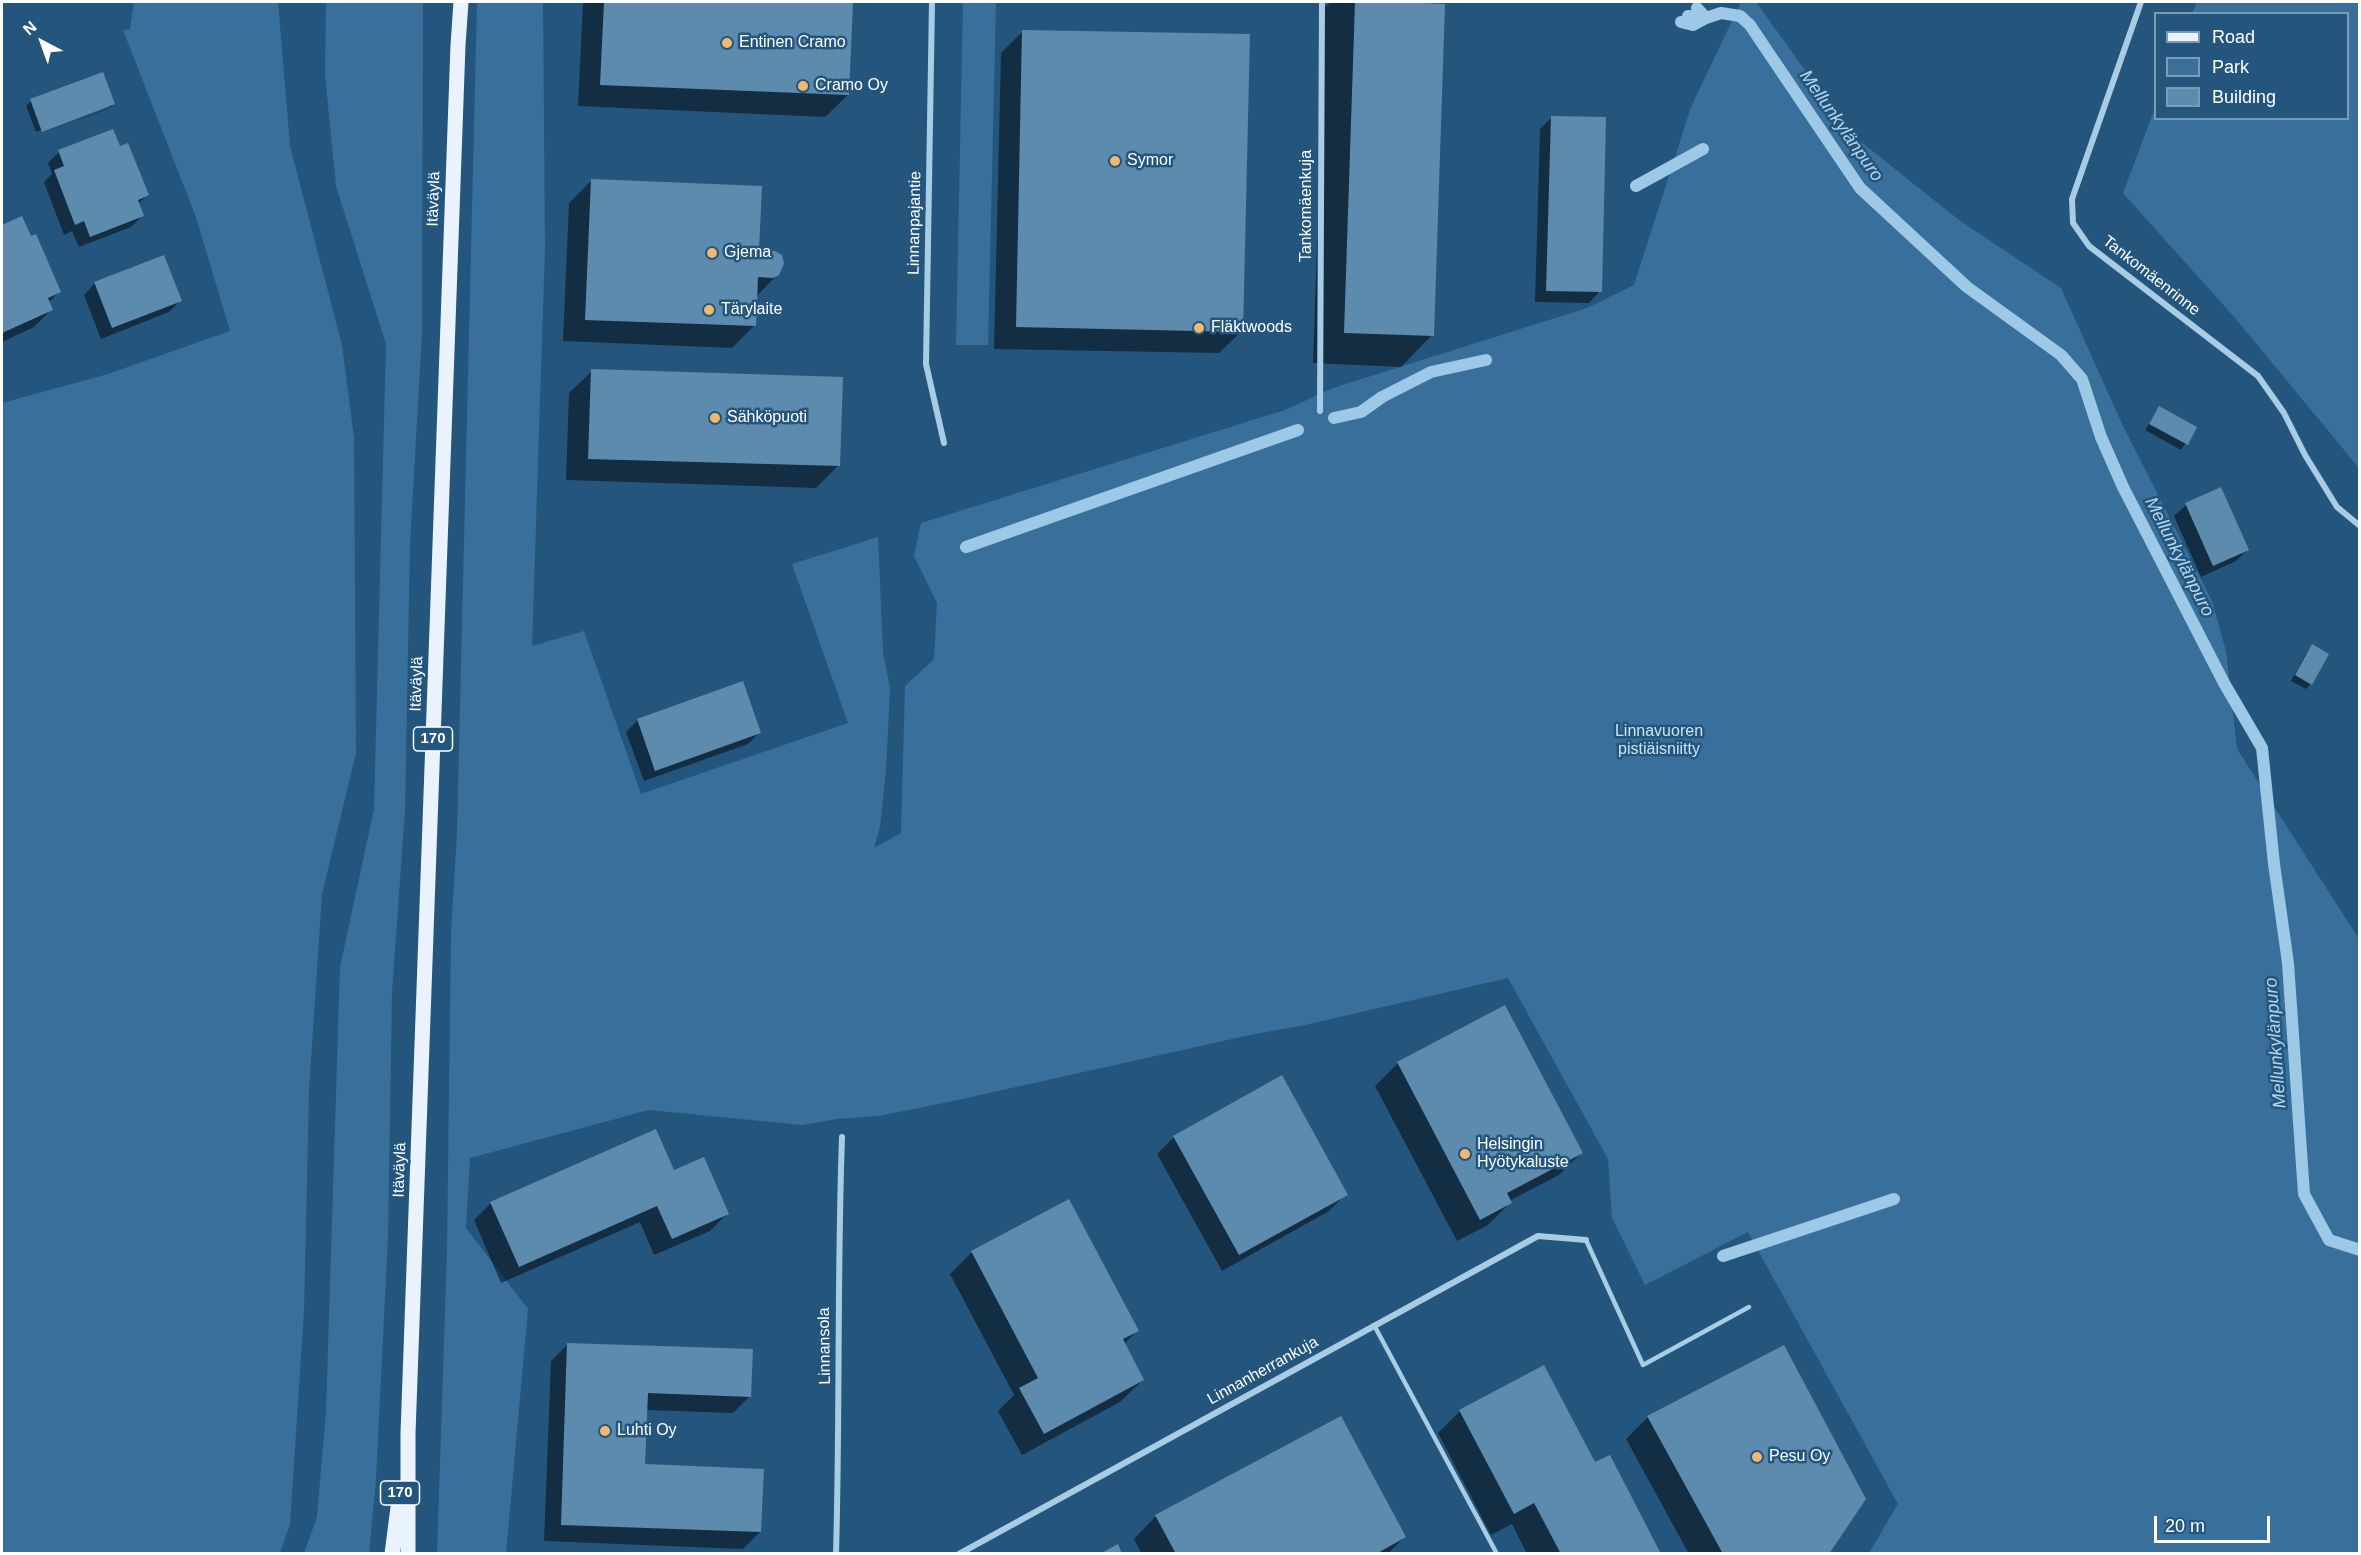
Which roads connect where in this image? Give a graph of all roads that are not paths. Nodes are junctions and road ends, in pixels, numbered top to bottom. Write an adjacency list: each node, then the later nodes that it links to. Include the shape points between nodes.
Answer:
1 (453, 2): 6 (main road, Itäväylä / 170)
2 (461, 2): 6 (main road, Itäväylä / 170)
3 (932, 2): 8 (street, Linnanpajantie, via 926,364)
4 (1322, 2): 7 (street, Tankomäenkuja)
5 (2141, 2): 9 (street, Tankomäenrinne, via 2072,199 2073,223 2089,246 2258,376 2284,412 2337,507)
6 (458, 45): 14 (main road, Itäväylä / 170)
7 (1320, 411)
8 (944, 443)
9 (2360, 526)
10 (842, 1137): 17 (street, Linnansola)
11 (1586, 1240): 12 (lane, via 1643,1365); 13 (street, Linnanherrankuja, via 1538,1236)
12 (1749, 1307)
13 (1374, 1325): 18 (street, Linnanherrankuja); 19 (lane)
14 (408, 1433): 15 (main road, Itäväylä / 170); 16 (main road, Itäväylä / 170)
15 (392, 1554)
16 (408, 1554)
17 (836, 1554)
18 (959, 1554)
19 (1497, 1554)

